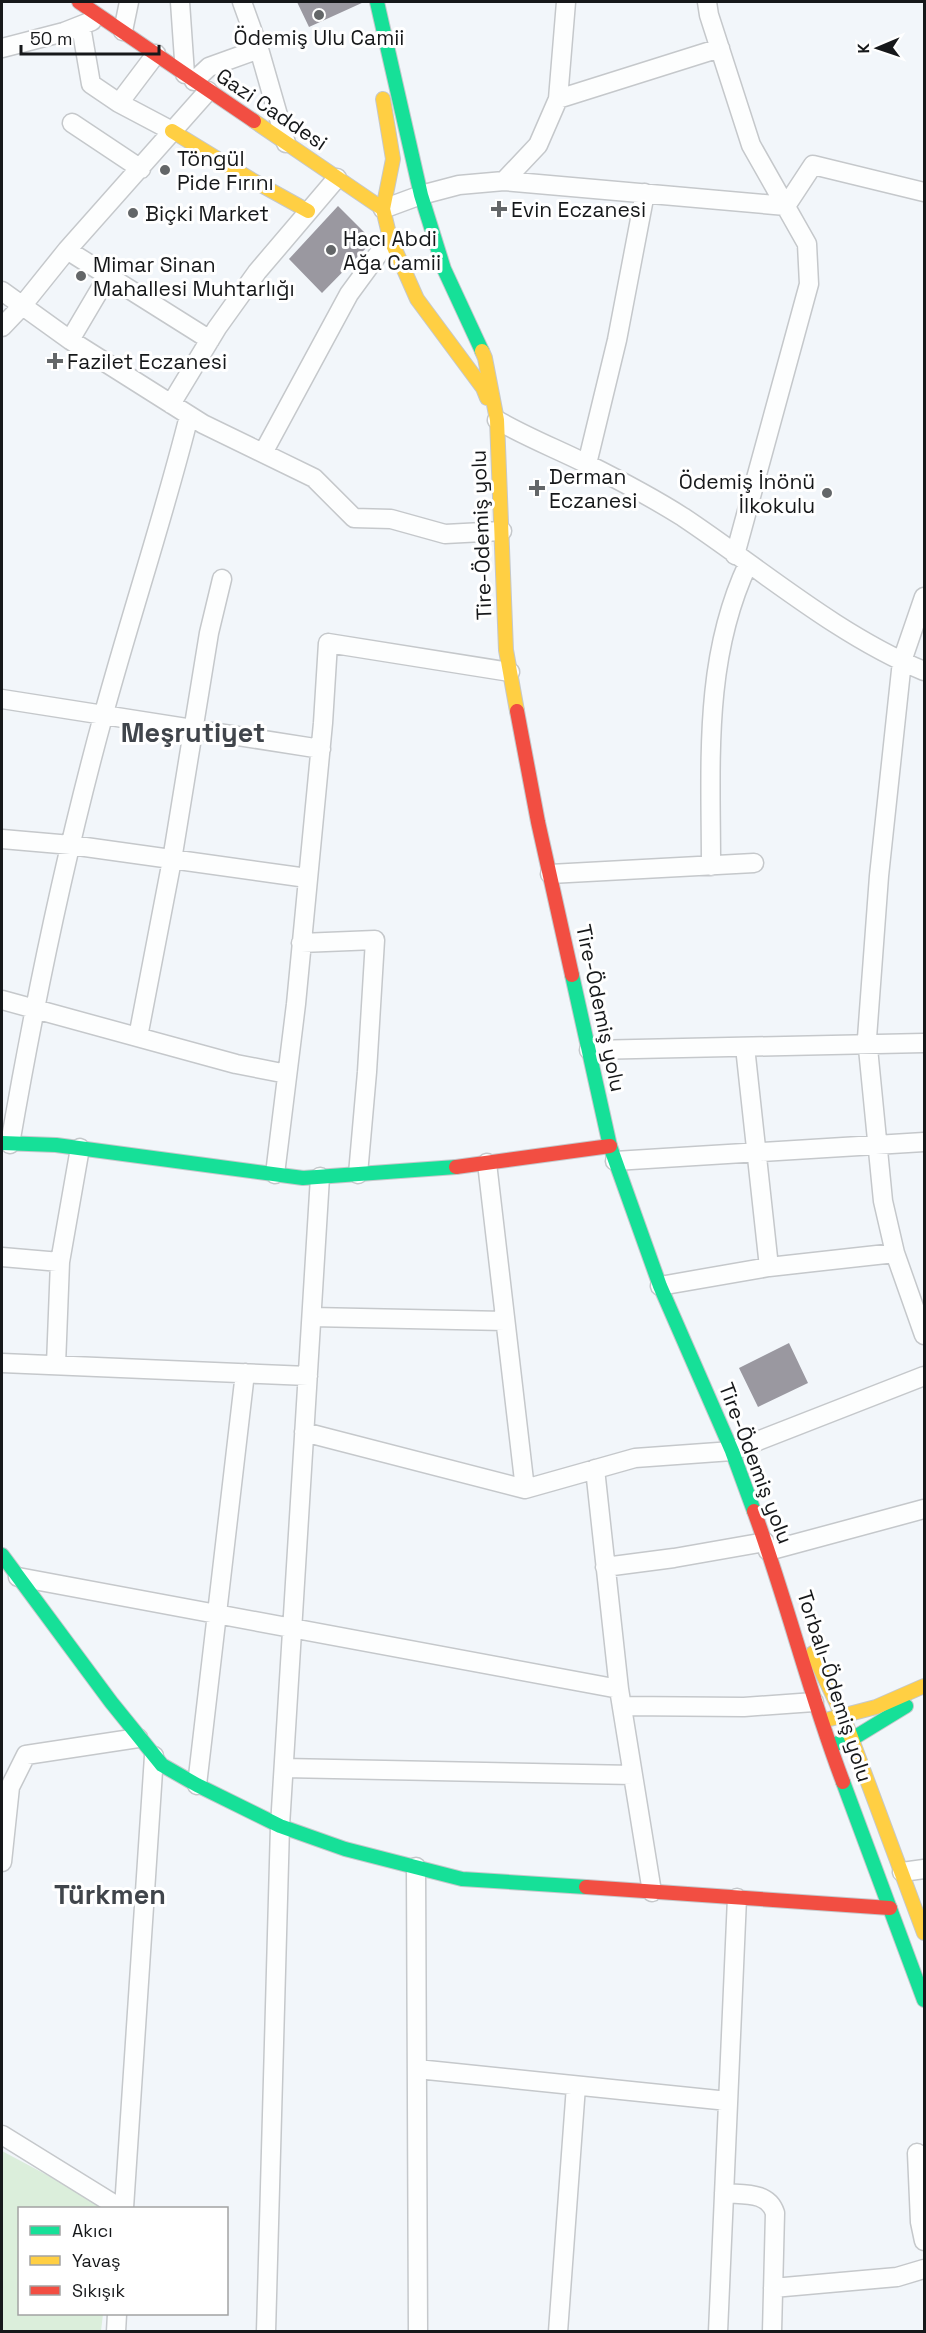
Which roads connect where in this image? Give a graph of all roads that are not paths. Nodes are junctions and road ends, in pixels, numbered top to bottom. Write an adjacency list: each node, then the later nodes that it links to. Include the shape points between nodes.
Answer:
1 (79, 2): 9 (main road, Gazi Caddesi)
2 (129, 2): 11 (street)
3 (180, 2): 17 (street)
4 (242, 2): 13 (street)
5 (366, 2): 16 (main road)
6 (377, 2): 29 (main road)
7 (566, 2): 19 (street)
8 (707, 2): 14 (street)
9 (104, 17): 10 (street); 11 (main road, Gazi Caddesi)
10 (81, 26): 12 (street); 20 (street, via 91,84)
11 (123, 31): 15 (main road, Gazi Caddesi)
12 (2, 48)
13 (258, 48): 17 (street, via 209,67); 23 (street)
14 (720, 48): 19 (street); 30 (street, via 751,145)
15 (156, 54): 17 (main road, Gazi Caddesi); 20 (street)
16 (377, 66)
17 (196, 82): 22 (street); 23 (main road, Gazi Caddesi)
18 (381, 89): 31 (main road, via 393,159)
19 (558, 99): 26 (street, via 538,145)
20 (119, 103): 22 (street)
21 (72, 123): 24 (street)
22 (172, 131): 24 (street); 32 (main road)
23 (286, 143): 25 (main road, Gazi Caddesi)
24 (141, 169): 34 (street)
25 (337, 178): 31 (main road, Gazi Caddesi); 32 (street)
26 (504, 181): 28 (street); 29 (street, via 459,185)
27 (924, 192): 30 (street, via 813,165)
28 (645, 193): 30 (street); 45 (street, via 617,340)
29 (421, 195): 31 (street); 43 (main road, via 444,269 485,358)
30 (786, 206): 47 (street, via 807,244 809,284)
31 (383, 209): 33 (main road)
32 (309, 211): 40 (street, via 256,272)
33 (390, 238): 43 (main road, via 417,299 483,388); 44 (street, via 349,294)
34 (67, 250): 35 (street); 37 (street)
35 (109, 274): 39 (street); 40 (street)
36 (2, 291): 37 (street)
37 (22, 306): 38 (street); 39 (street)
38 (2, 327)
39 (70, 340): 41 (street)
40 (210, 340): 41 (street)
41 (171, 404): 42 (street)
42 (189, 416): 44 (street); 54 (street)
43 (497, 420): 45 (street); 46 (main road, Tire-Ödemiş yolu)
44 (262, 453): 46 (street, via 314,478 354,518 390,519 445,534)
45 (587, 464): 47 (street, via 681,516)
46 (502, 531): 52 (main road, Tire-Ödemiş yolu)
47 (742, 559): 50 (street, via 785,590); 61 (street, via 714,682)
48 (222, 579): 55 (street, via 209,633)
49 (924, 597): 50 (street)
50 (902, 661): 51 (street); 69 (street, via 879,876)
51 (924, 671)
52 (510, 672): 56 (street, via 328,643); 62 (main road, Tire-Ödemiş yolu)
53 (2, 699): 54 (street)
54 (104, 714): 55 (street); 58 (street)
55 (195, 729): 56 (street); 59 (street)
56 (321, 749): 63 (street)
57 (2, 839): 58 (street)
58 (71, 845): 59 (street); 66 (street)
59 (172, 860): 63 (street); 67 (street)
60 (754, 863): 61 (street)
61 (711, 866): 62 (street)
62 (550, 874): 71 (main road, Tire-Ödemiş yolu)
63 (307, 878): 64 (street)
64 (301, 943): 72 (street); 81 (street, via 375,940)
65 (2, 1000): 66 (street)
66 (34, 1009): 67 (street); 74 (street)
67 (138, 1037): 72 (street)
68 (924, 1043): 69 (street)
69 (868, 1044): 70 (street); 75 (street)
70 (745, 1047): 71 (street); 77 (street)
71 (589, 1050): 78 (main road, Tire-Ödemiş yolu)
72 (287, 1074): 80 (street)
73 (924, 1142): 75 (street)
74 (6, 1143): 76 (main road)
75 (878, 1145): 77 (street); 83 (street, via 883,1201)
76 (80, 1148): 80 (main road); 85 (street)
77 (756, 1152): 78 (street); 86 (street)
78 (612, 1154): 79 (main road); 87 (main road, Tire-Ödemiş yolu)
79 (487, 1163): 81 (main road); 89 (street)
80 (275, 1174): 82 (main road)
81 (358, 1174): 82 (main road)
82 (320, 1177): 88 (street)
83 (895, 1253): 86 (street); 90 (street)
84 (2, 1257): 85 (street)
85 (60, 1262): 92 (street)
86 (769, 1267): 87 (street)
87 (660, 1286): 97 (main road, Tire-Ödemiş yolu)
88 (312, 1317): 89 (street); 94 (street)
89 (505, 1321): 99 (street)
90 (924, 1335)
91 (2, 1363): 92 (street)
92 (56, 1365): 93 (street)
93 (245, 1373): 94 (street); 106 (street)
94 (308, 1376): 96 (street)
95 (924, 1376): 97 (street)
96 (304, 1432): 99 (street); 107 (street)
97 (732, 1451): 98 (street, via 635,1458); 101 (main road, Tire-Ödemiş yolu)
98 (595, 1469): 99 (street); 103 (street)
99 (525, 1489)
100 (924, 1509): 101 (street)
101 (767, 1546): 103 (street); 105 (main road, Tire-Ödemiş yolu)
102 (2, 1555): 104 (main road)
103 (605, 1567): 110 (street)
104 (18, 1577): 106 (street); 114 (main road)
105 (778, 1577): 111 (main road, Torbalı-Ödemiş yolu); 112 (main road, Torbalı-Ödemiş yolu)
106 (217, 1614): 107 (street); 120 (street)
107 (292, 1628): 110 (street); 118 (street)
108 (924, 1686): 112 (main road, via 876,1707)
109 (924, 1692): 115 (main road)
110 (621, 1698): 111 (street, via 744,1707); 119 (street)
111 (814, 1702): 113 (main road, Torbalı-Ödemiş yolu)
112 (842, 1715): 113 (main road); 115 (main road, Torbalı-Ödemiş yolu)
113 (820, 1722): 116 (main road, Torbalı-Ödemiş yolu)
114 (138, 1737): 117 (main road); 122 (street, via 26,1755 10,1787)
115 (852, 1739): 116 (main road); 125 (main road, Torbalı-Ödemiş yolu)
116 (829, 1746): 128 (main road, Torbalı-Ödemiş yolu)
117 (154, 1755): 120 (main road, via 162,1765); 138 (street)
118 (284, 1768): 119 (street); 121 (street)
119 (633, 1775): 126 (street)
120 (197, 1785): 121 (main road)
121 (280, 1826): 123 (main road); 144 (street)
122 (2, 1862)
123 (416, 1868): 126 (main road, via 462,1879); 131 (street)
124 (924, 1869): 125 (street)
125 (902, 1872): 129 (main road, Torbalı-Ödemiş yolu)
126 (652, 1892): 127 (main road)
127 (737, 1898): 128 (main road); 133 (street)
128 (890, 1908): 130 (main road, Torbalı-Ödemiş yolu)
129 (924, 1933)
130 (924, 2000)
131 (417, 2069): 132 (street); 145 (street)
132 (576, 2086): 133 (street); 146 (street)
133 (728, 2101): 136 (street)
134 (2, 2135): 137 (street)
135 (917, 2153): 139 (street)
136 (724, 2193): 141 (street, via 760,2196 773,2206); 147 (street)
137 (120, 2207)
138 (122, 2207)
139 (924, 2241)
140 (924, 2269): 141 (street, via 897,2277)
141 (773, 2288): 148 (street)
142 (117, 2315): 143 (street)
143 (116, 2331)
144 (266, 2331)
145 (418, 2331)
146 (558, 2331)
147 (718, 2331)
148 (772, 2331)

